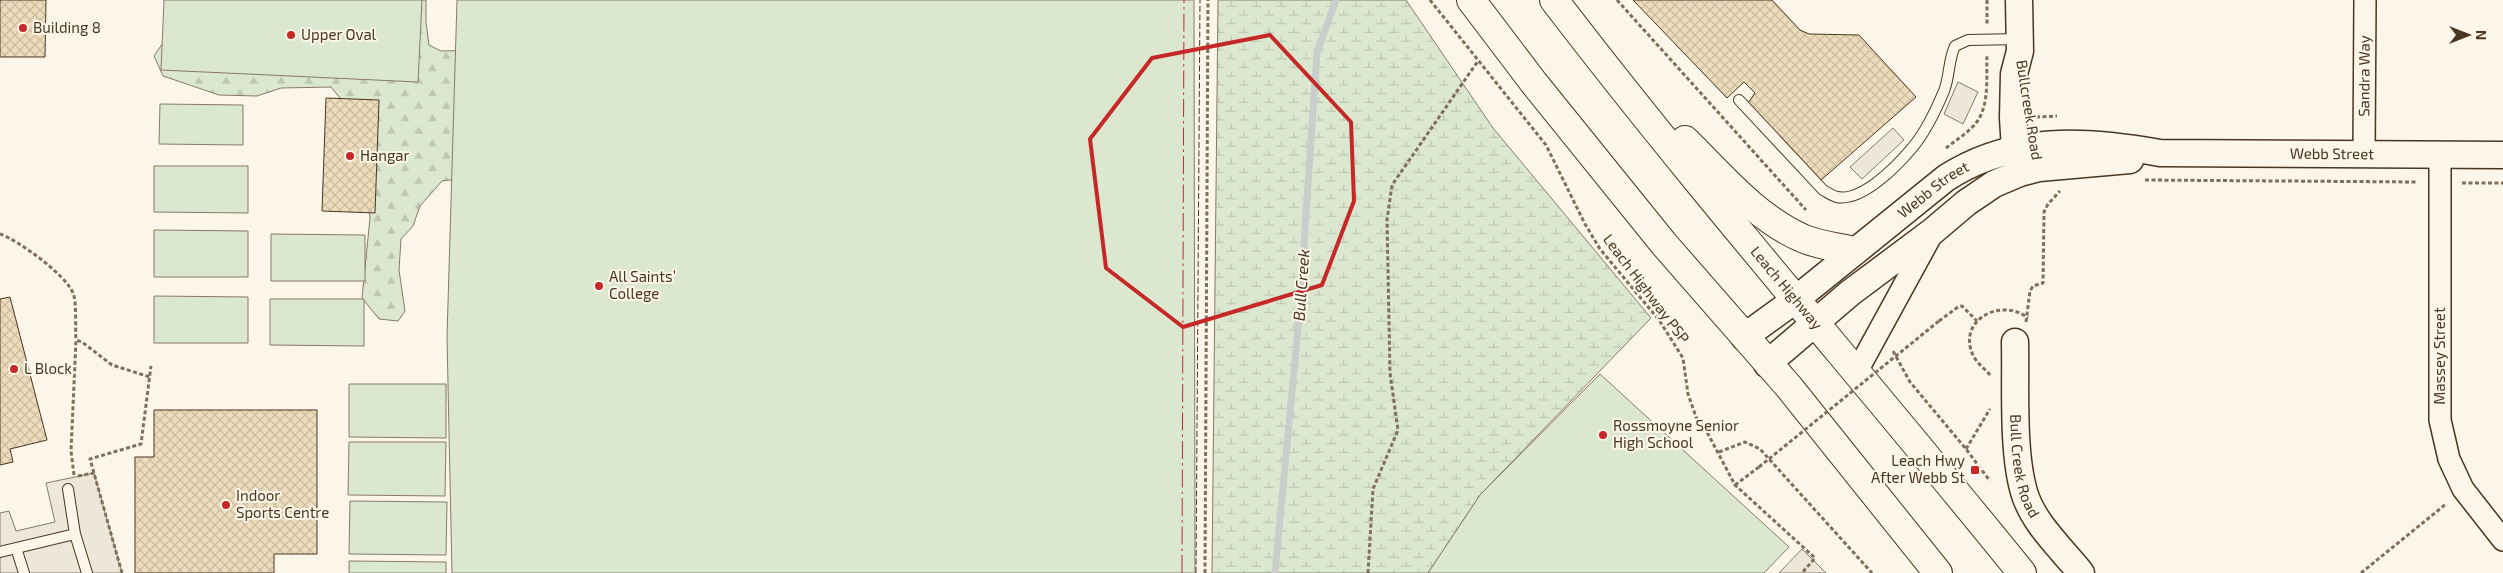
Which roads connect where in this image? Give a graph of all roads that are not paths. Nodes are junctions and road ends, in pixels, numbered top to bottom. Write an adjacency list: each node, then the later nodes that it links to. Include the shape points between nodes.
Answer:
1 (1471, 0): 16 (highway, via 1651,229)
2 (1554, 0): 6 (highway, Leach Highway)
3 (2019, 0): 5 (street, Bullcreek Road)
4 (2365, 0): 8 (street, Sandra Way)
5 (2019, 45): 7 (lane, via 1968,40 1954,46 1946,86 1921,136 1869,189 1854,195 1837,197 1823,190); 11 (street, Bullcreek Road, via 2014,74)
6 (1591, 48): 13 (highway, via 1740,194 1775,223 1803,239); 14 (highway, Leach Highway)
7 (1739, 100)
8 (2364, 154): 9 (street, Webb Street); 11 (street, Webb Street, via 2160,153 2119,146)
9 (2440, 154): 10 (street, Webb Street); 22 (street, Massey Street, via 2440,420 2449,459 2463,489)
10 (2503, 155)
11 (2027, 159): 12 (street, Webb Street, via 1966,202); 13 (street, Webb Street, via 1975,161 1946,178)
12 (1933, 231): 15 (street, Webb Street, via 1850,293); 19 (street, Webb Street)
13 (1854, 251): 14 (street, Webb Street)
14 (1795, 300): 15 (highway, Leach Highway); 16 (street, Webb Street)
15 (1815, 324): 18 (street, Webb Street); 19 (highway, Leach Highway)
16 (1744, 337): 18 (highway)
17 (2014, 342): 29 (street, Bull Creek Road, via 2018,459 2024,492 2038,521)
18 (1767, 364): 27 (highway)
19 (1856, 373): 28 (highway, Leach Highway)
20 (68, 489): 21 (lane)
21 (75, 534): 23 (lane); 26 (lane)
22 (2503, 540)
23 (16, 548): 24 (lane); 25 (lane)
24 (0, 552)
25 (24, 573)
26 (87, 573)
27 (1938, 573)
28 (2022, 573)
29 (2081, 573)

